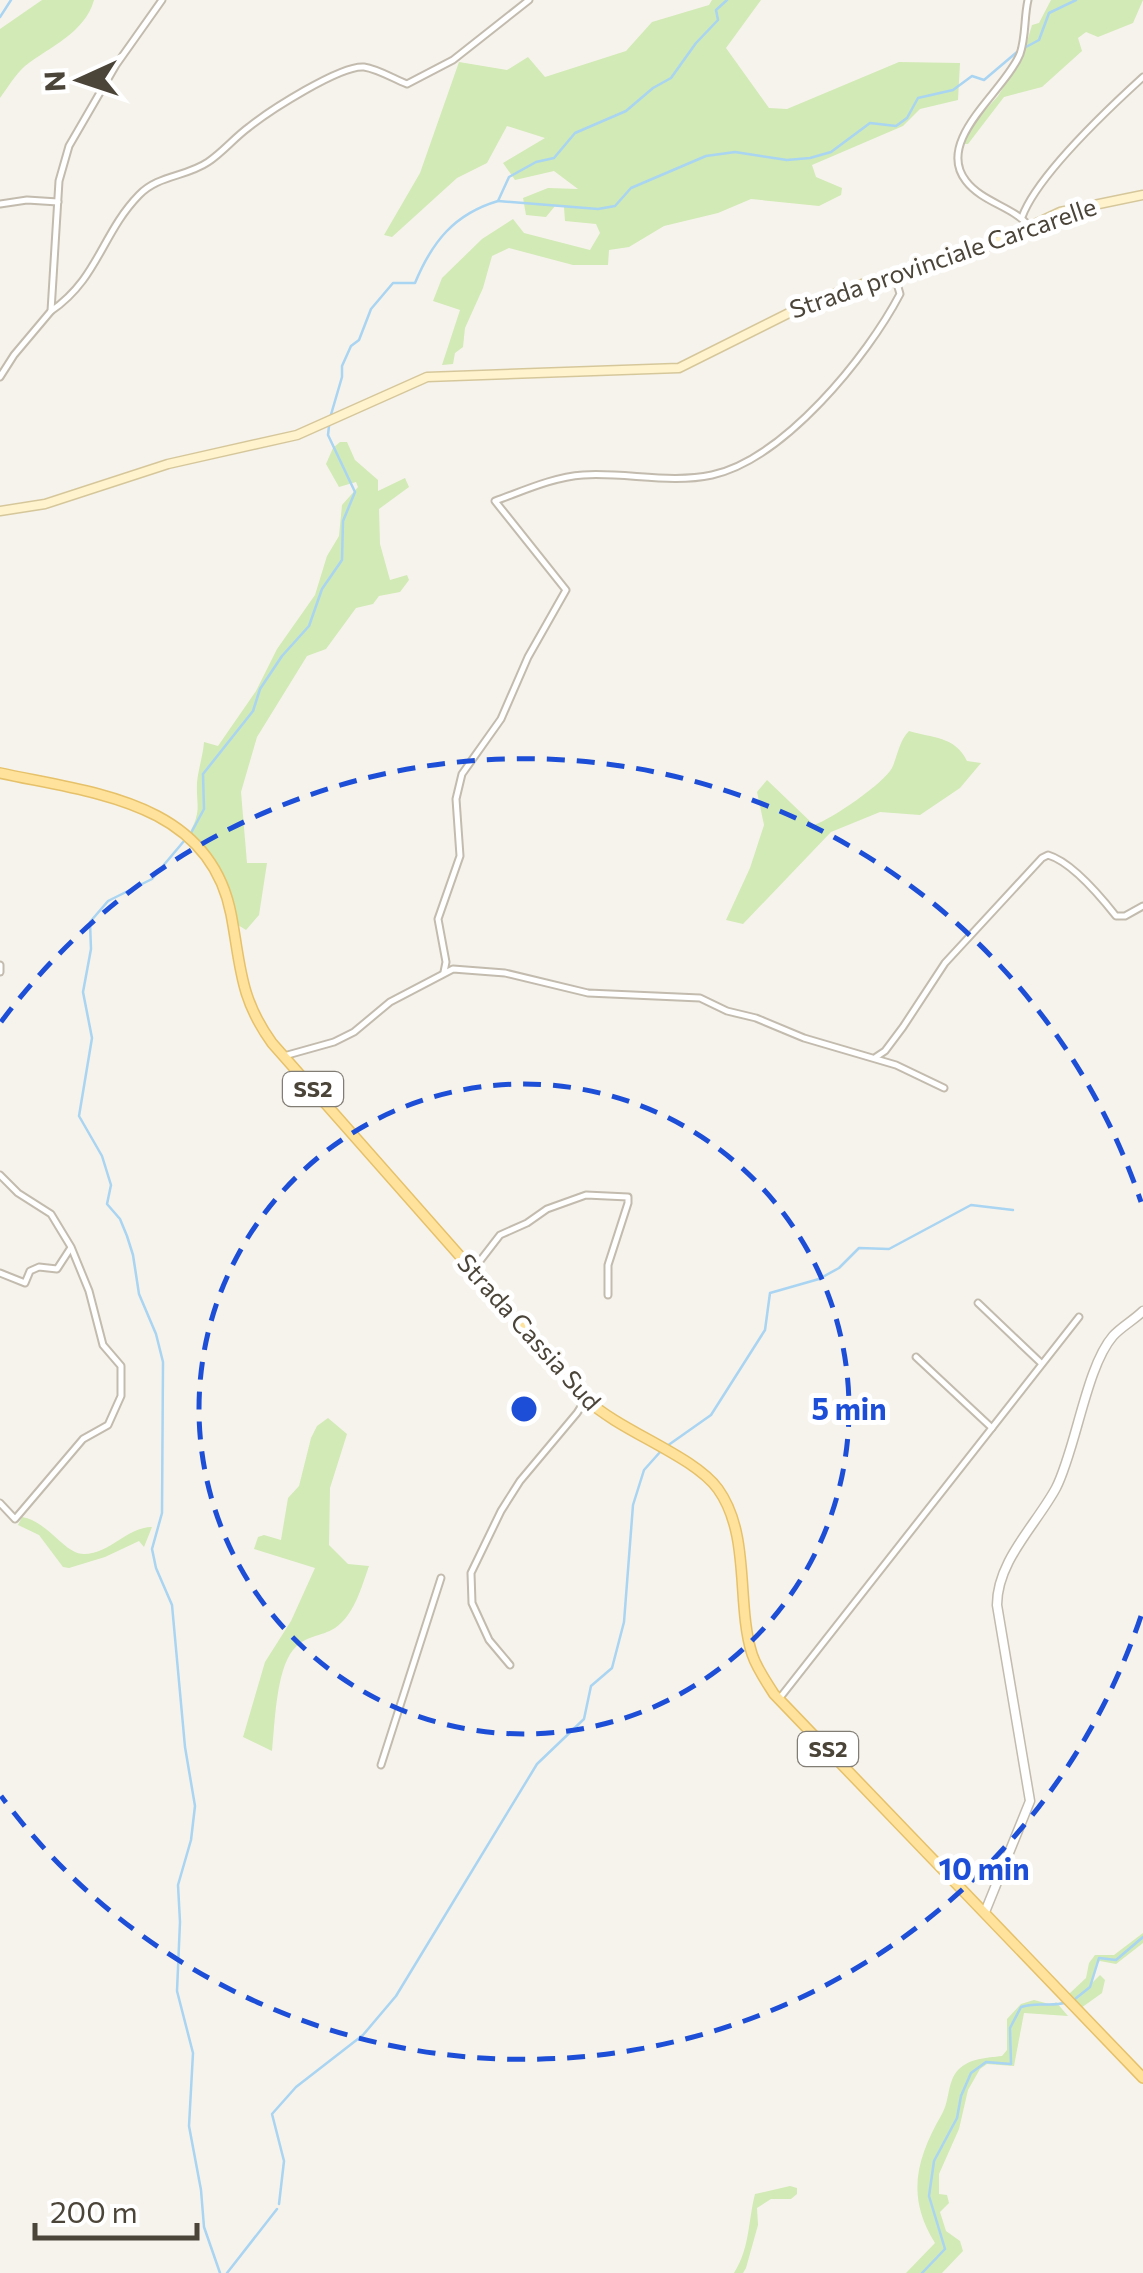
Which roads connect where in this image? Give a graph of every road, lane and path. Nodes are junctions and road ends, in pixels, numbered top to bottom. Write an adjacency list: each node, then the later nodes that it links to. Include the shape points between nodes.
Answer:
1 (162, 0): 6 (street, via 78,127)
2 (529, 0): 10 (street, via 453,60 407,84 368,67 350,68 284,102 208,162 157,180 112,231 74,295)
3 (1028, 0): 8 (street, via 1020,54 957,152 966,181)
4 (1143, 76): 8 (street, via 1028,199)
5 (1143, 195): 8 (main road, Strada provinciale Carcarelle)
6 (58, 202): 7 (street); 10 (street)
7 (0, 204)
8 (1025, 221): 9 (main road, Strada provinciale Carcarelle, via 980,250)
9 (894, 274): 12 (main road, Strada provinciale Carcarelle, via 813,300 678,368 445,374 412,382 297,435); 15 (street, via 900,294 854,366 789,432 741,463 712,475 582,475 495,502 566,590 501,719 462,774 456,800 460,856 438,919)
10 (51, 311): 11 (street)
11 (0, 376)
12 (0, 512)
13 (0, 773): 16 (main road, Strada Cassia Sud / SS2, via 130,802 187,836 223,888 248,1006)
14 (1143, 906): 17 (street, via 1116,916 1099,892 1048,855 962,942)
15 (444, 972): 16 (street, via 354,1032); 17 (street, via 505,972 588,992 700,998)
16 (284, 1056): 21 (main road, Strada Cassia Sud / SS2)
17 (873, 1058): 18 (street)
18 (944, 1088)
19 (0, 1175): 20 (street, via 51,1214)
20 (71, 1247): 22 (street, via 57,1269 30,1271 25,1283); 31 (street, via 103,1345 121,1366 121,1396 108,1425 84,1439 14,1518)
21 (472, 1270): 23 (street, via 500,1235 547,1208 586,1195 628,1196 608,1265); 29 (main road, Strada Cassia Sud / SS2)
22 (0, 1273)
23 (608, 1294)
24 (978, 1303): 28 (street)
25 (1143, 1311): 36 (street, via 1112,1337 1058,1484 998,1588 1030,1801)
26 (1079, 1318): 28 (street)
27 (916, 1356): 30 (street)
28 (1042, 1364): 30 (street)
29 (586, 1398): 33 (street, via 520,1481 471,1573 472,1603); 34 (main road, Strada Cassia Sud / SS2, via 718,1489 730,1514 752,1652)
30 (992, 1428): 34 (street)
31 (0, 1504)
32 (441, 1578): 35 (street)
33 (510, 1665)
34 (779, 1700): 36 (main road, Strada Cassia Sud / SS2)
35 (381, 1765)
36 (985, 1912): 37 (main road, Strada Cassia Sud / SS2)
37 (1143, 2078)

